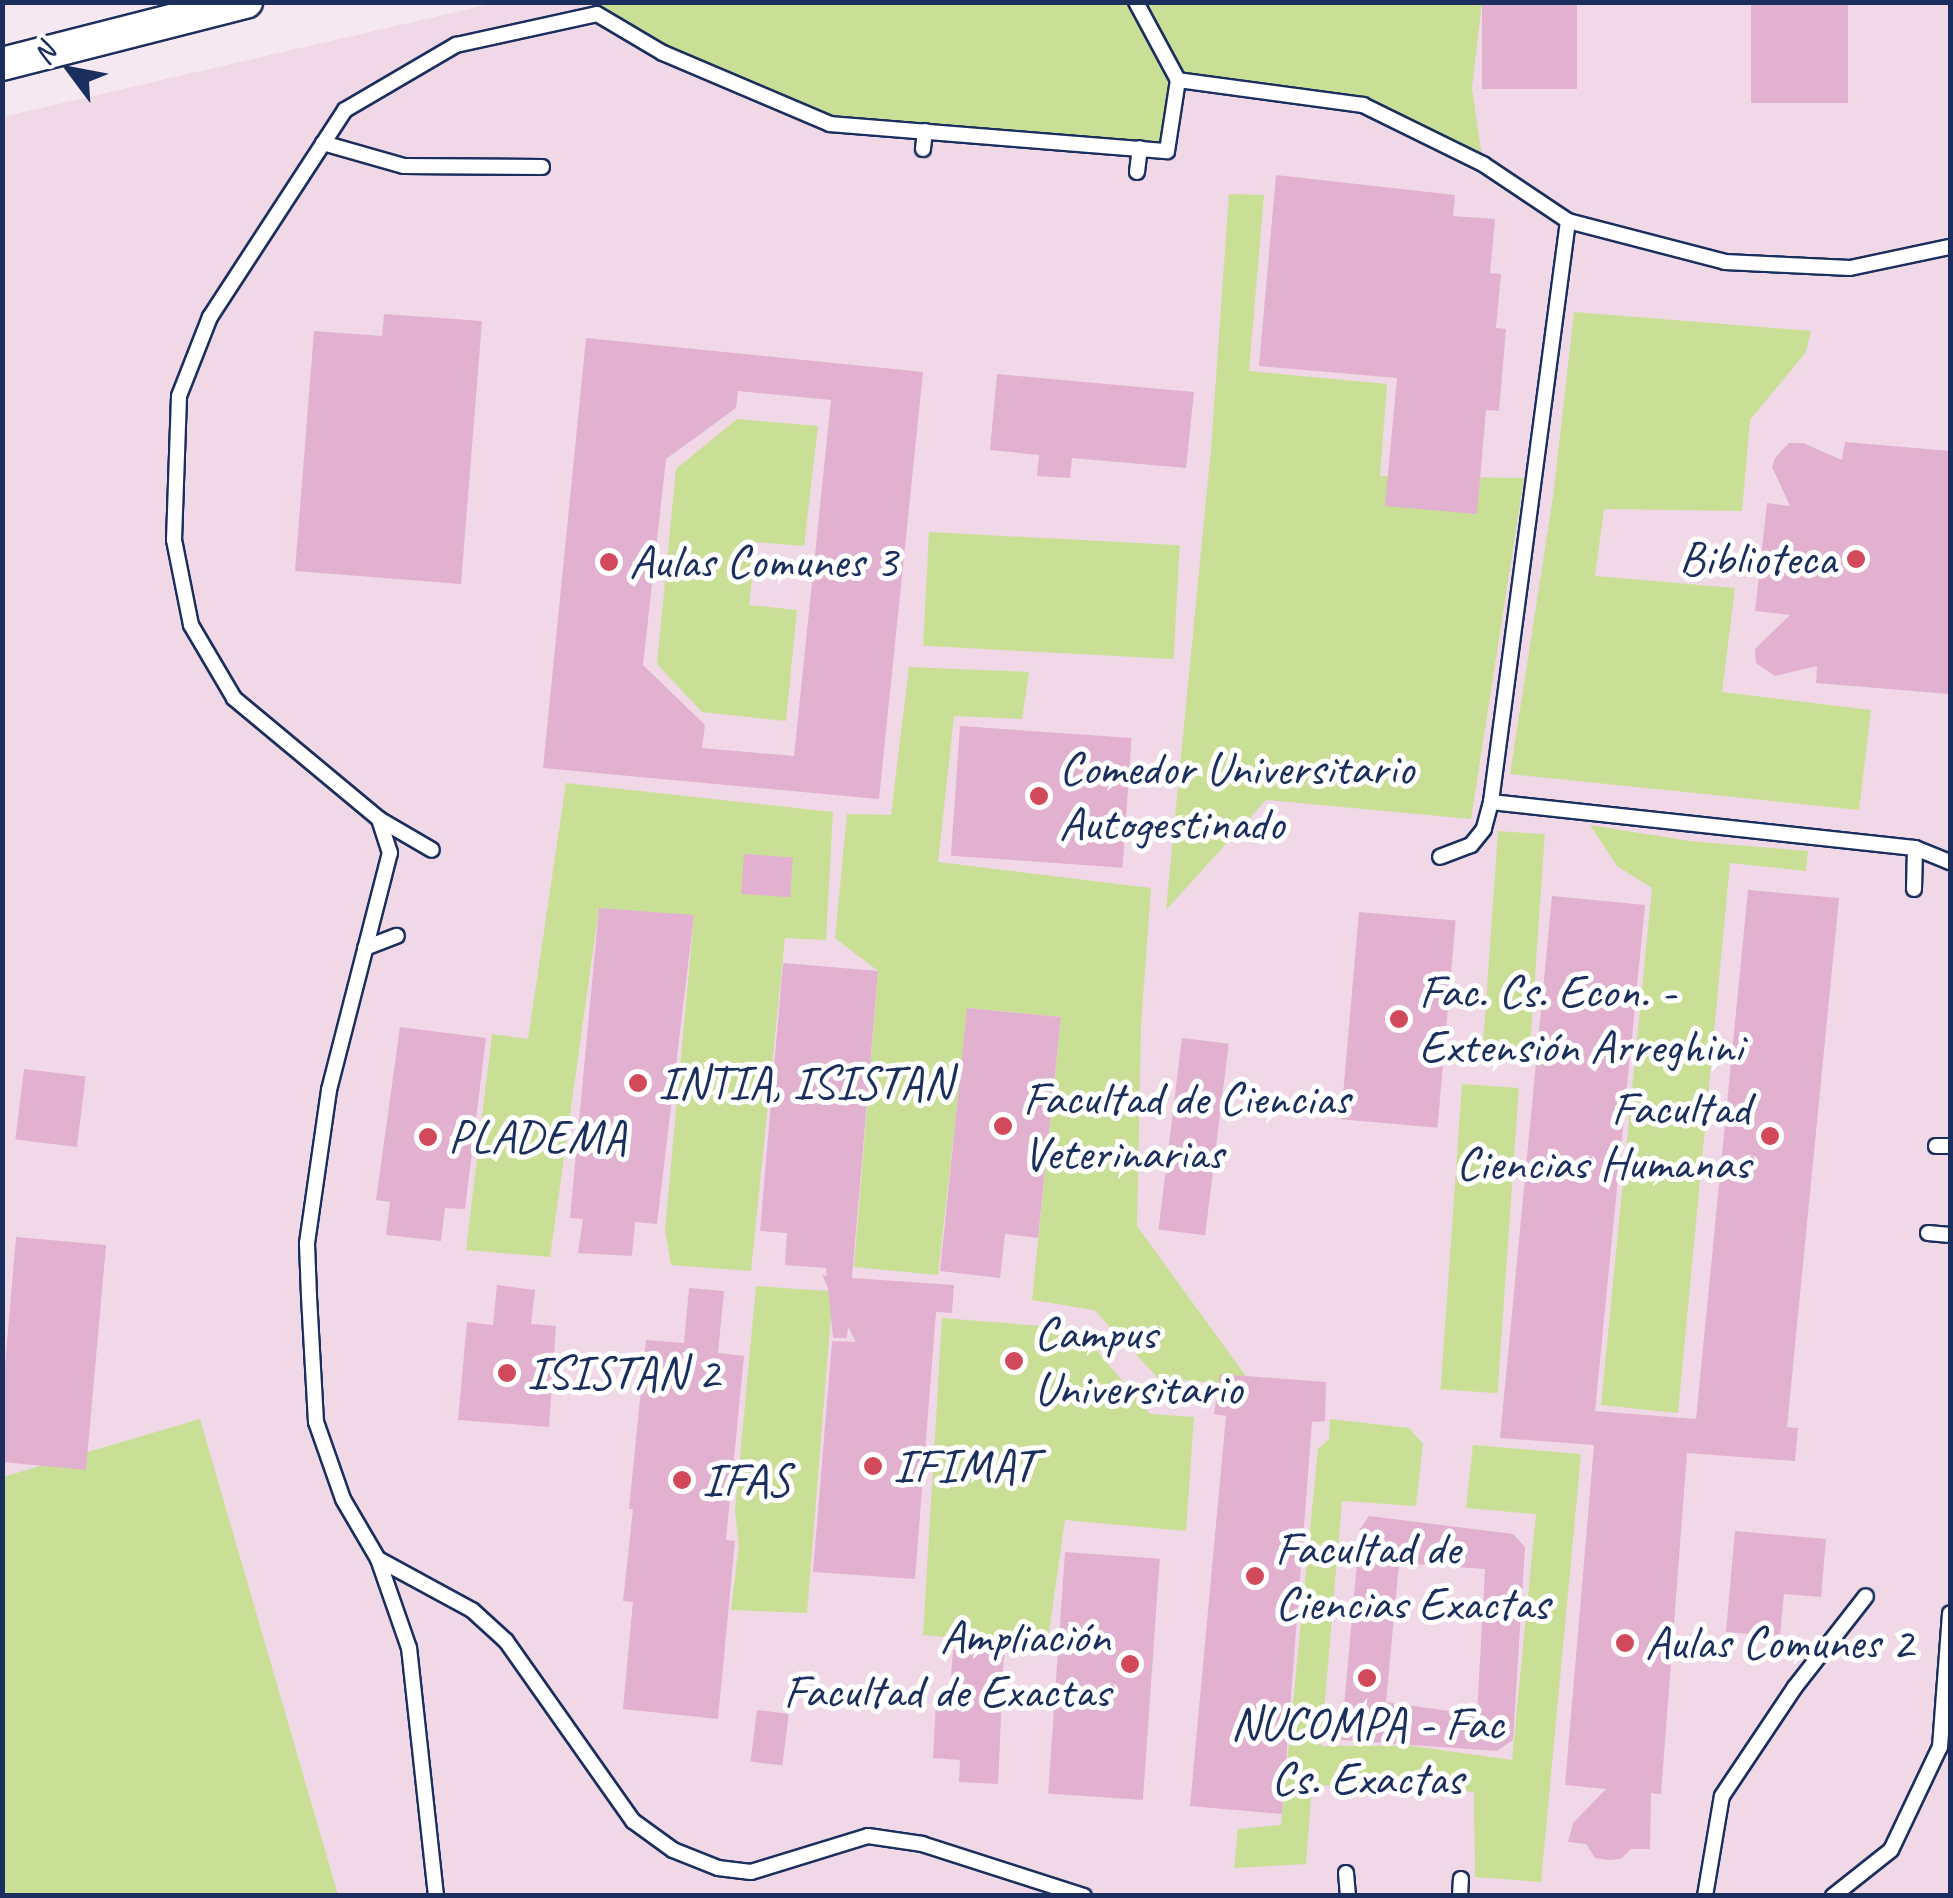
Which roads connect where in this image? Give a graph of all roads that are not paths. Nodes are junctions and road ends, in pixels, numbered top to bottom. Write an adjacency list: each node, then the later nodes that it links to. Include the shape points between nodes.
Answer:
1 (246, 2): 4 (street)
2 (1136, 2): 5 (lane)
3 (592, 8): 6 (lane, via 663,53 830,124); 7 (lane, via 456,45 346,110)
4 (2, 64)
5 (1178, 80): 8 (lane, via 1167,150); 12 (lane, via 1363,105 1483,164)
6 (925, 132): 8 (lane); 9 (lane)
7 (323, 143): 10 (lane, via 404,166); 15 (lane, via 210,317 180,396 174,540 191,625 234,698)
8 (1140, 148): 11 (lane)
9 (923, 149)
10 (542, 168)
11 (1137, 172)
12 (1568, 221): 13 (lane, via 1725,262 1850,268); 14 (lane)
13 (1950, 247)
14 (1492, 802): 16 (lane); 18 (lane, via 1471,845)
15 (380, 819): 17 (lane); 22 (lane, via 390,853)
16 (1915, 848): 19 (lane); 20 (lane)
17 (432, 850)
18 (1440, 857)
19 (1950, 862)
20 (1914, 890)
21 (397, 936): 22 (lane)
22 (366, 948): 25 (lane, via 329,1090 307,1243 316,1422 343,1499)
23 (1928, 1233): 24 (lane)
24 (1950, 1235)
25 (378, 1559): 29 (lane, via 409,1648); 30 (lane, via 472,1610 506,1641 634,1821 672,1850 751,1872 868,1836 922,1844)
26 (1866, 1596): 32 (lane, via 1722,1796)
27 (1950, 1613): 33 (lane, via 1940,1747 1892,1850)
28 (1346, 1874): 31 (lane)
29 (436, 1896)
30 (1084, 1896)
31 (1348, 1896)
32 (1705, 1896)
33 (1833, 1896)

